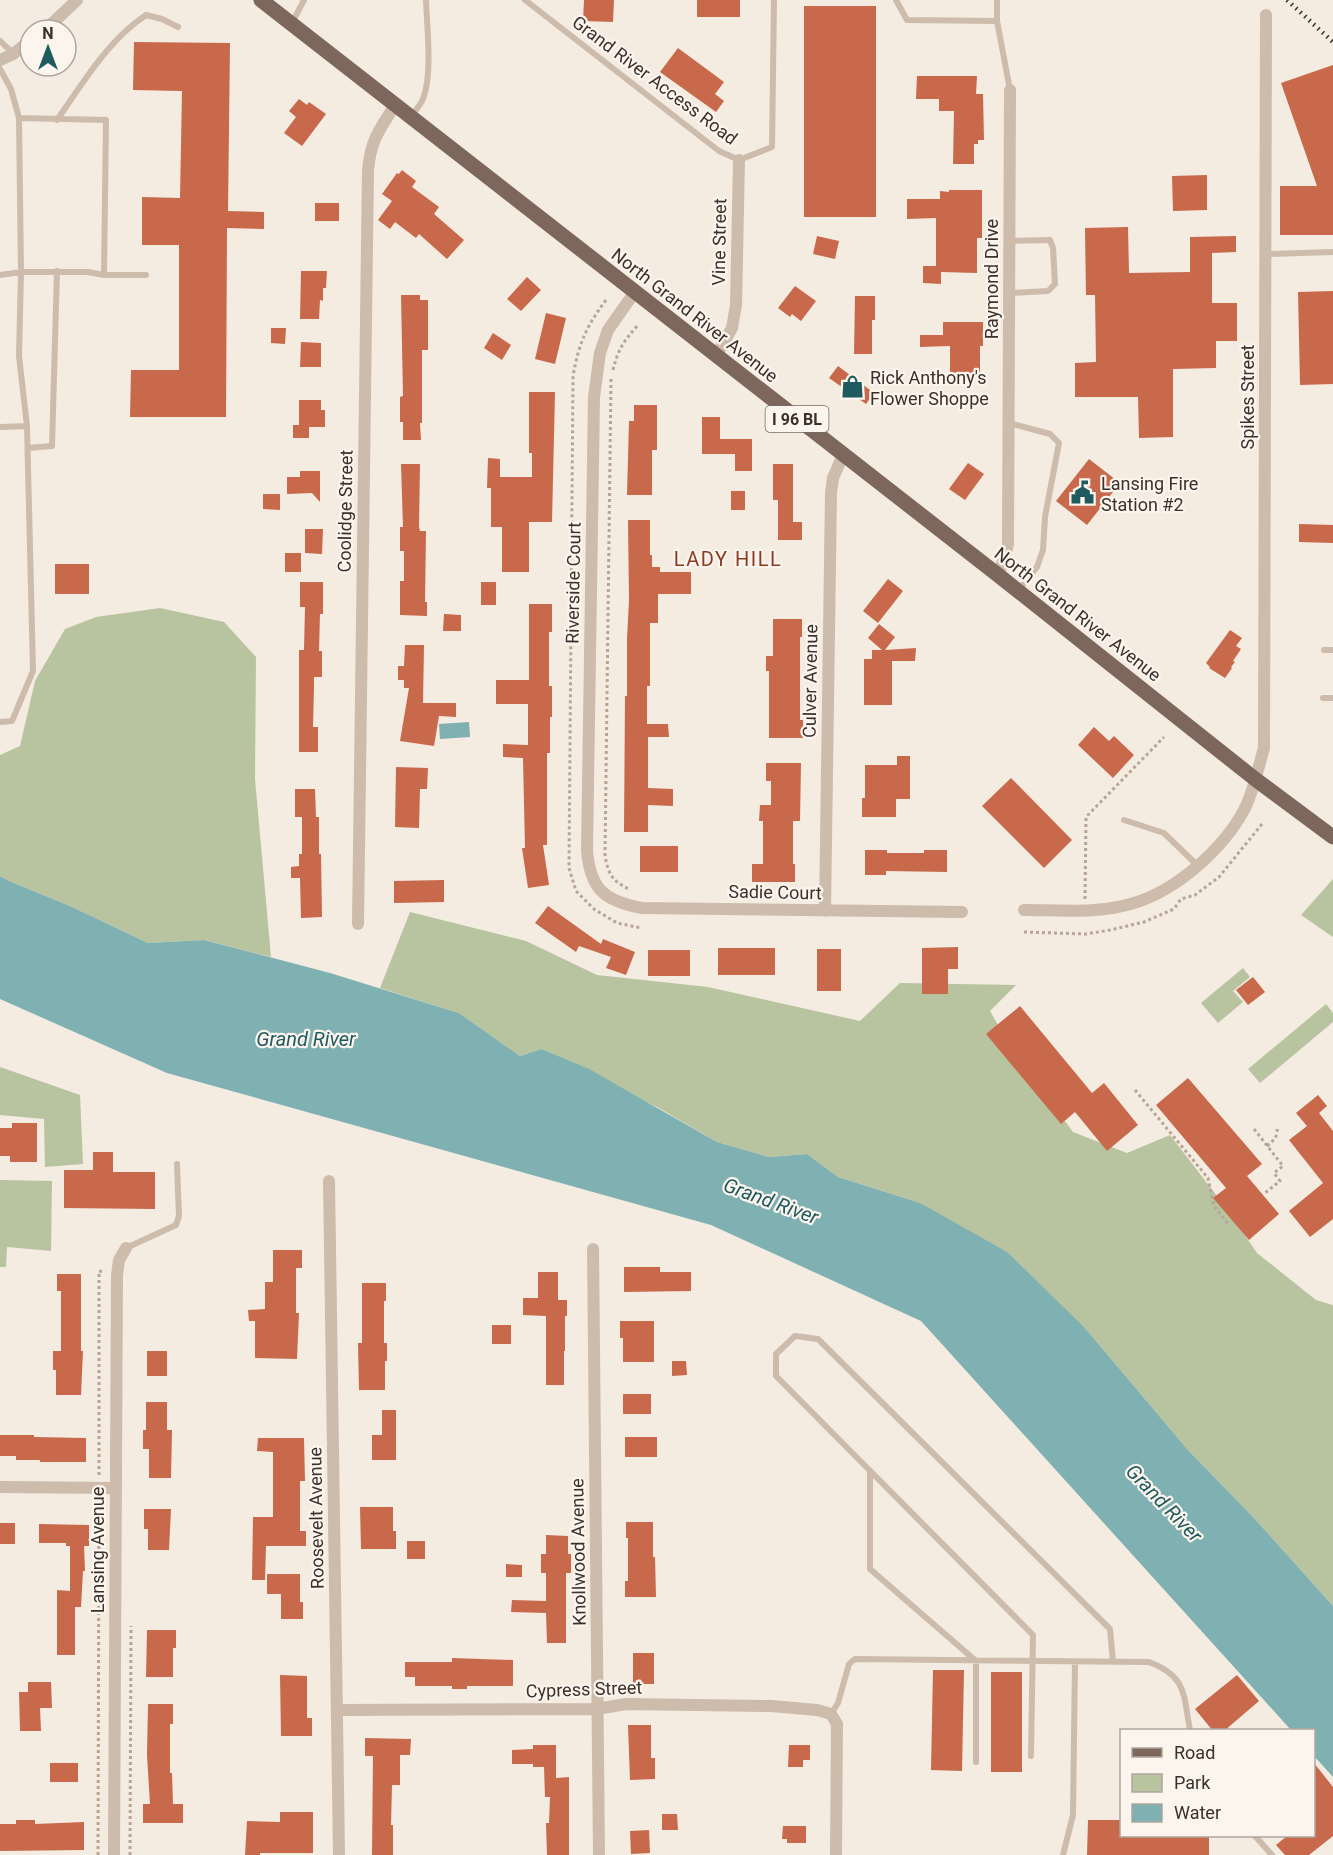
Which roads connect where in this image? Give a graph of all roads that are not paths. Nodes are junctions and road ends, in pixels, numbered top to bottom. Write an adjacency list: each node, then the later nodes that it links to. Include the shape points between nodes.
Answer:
1 (77, 0): 10 (street)
2 (261, 0): 12 (main road, North Grand River Avenue / I 96 BL)
3 (304, 0): 12 (lane)
4 (426, 0): 21 (lane, via 426,88 422,102)
5 (525, 0): 24 (lane, Grand River Access Road, via 719,151)
6 (774, 0): 24 (lane, via 772,147)
7 (896, 0): 11 (lane, via 907,20)
8 (997, 0): 11 (lane)
9 (1266, 15): 27 (street, Spikes Street)
10 (58, 18)
11 (997, 21): 19 (lane)
12 (291, 23): 20 (main road, North Grand River Avenue / I 96 BL)
13 (178, 27): 23 (lane, via 146,15 137,21 106,52)
14 (0, 41): 16 (lane)
15 (18, 50): 16 (street)
16 (13, 54): 17 (street)
17 (0, 62)
18 (0, 69): 22 (lane, via 11,89)
19 (1010, 90): 25 (street, Raymond Drive)
20 (395, 105): 21 (main road, North Grand River Avenue / I 96 BL); 56 (street, Coolidge Street, via 374,137 368,170)
21 (410, 117): 33 (main road, North Grand River Avenue / I 96 BL)
22 (19, 118): 23 (lane); 29 (lane)
23 (57, 120): 31 (lane, via 106,120)
24 (739, 160): 35 (street, Vine Street, via 736,305 732,328)
25 (1009, 241): 34 (street, Raymond Drive); 34 (lane, via 1050,240 1055,284 1048,291)
26 (1333, 252): 27 (lane)
27 (1266, 254): 48 (street, Spikes Street, via 1264,748)
28 (57, 272): 29 (lane); 31 (lane); 39 (lane, via 52,446)
29 (21, 273): 30 (lane); 37 (lane, via 19,356)
30 (0, 275)
31 (104, 275): 32 (lane)
32 (146, 275)
33 (634, 293): 35 (main road, North Grand River Avenue / I 96 BL); 52 (street, Riverside Court, via 609,330 600,353 594,397 587,850)
34 (1009, 293): 36 (street, Raymond Drive)
35 (716, 356): 40 (main road, North Grand River Avenue / I 96 BL)
36 (1009, 423): 41 (street, Raymond Drive, via 1008,544); 42 (lane, via 1050,434 1059,443 1043,550 1037,567)
37 (27, 426): 38 (lane); 39 (lane)
38 (0, 427)
39 (28, 448): 47 (lane, via 33,671 12,721)
40 (843, 455): 41 (main road, North Grand River Avenue / I 96 BL); 53 (street, Culver Avenue, via 831,493)
41 (998, 575): 42 (main road, North Grand River Avenue / I 96 BL)
42 (1018, 592): 48 (main road, North Grand River Avenue / I 96 BL)
43 (1324, 650): 44 (lane)
44 (1333, 650)
45 (1323, 698): 46 (lane)
46 (1333, 698)
47 (0, 722)
48 (1255, 779): 50 (main road, North Grand River Avenue / I 96 BL); 51 (street, via 1245,809)
49 (1124, 820): 51 (lane, via 1164,833)
50 (1333, 837)
51 (1198, 866): 54 (street, via 1163,892 1133,903 1085,910)
52 (595, 884): 53 (street, Sadie Court, via 608,898 642,908)
53 (825, 910): 55 (street, Sadie Court)
54 (1024, 910)
55 (962, 912)
56 (358, 924)
57 (177, 1164): 59 (lane, via 176,1225)
58 (328, 1181): 69 (street, Roosevelt Avenue)
59 (126, 1248): 63 (street, Lansing Avenue, via 117,1275)
60 (593, 1249): 68 (street, Knollwood Avenue)
61 (870, 1471): 64 (lane, via 870,1569); 65 (lane, via 1033,1635); 67 (lane, via 776,1376 776,1354 795,1336 818,1339 1110,1629)
62 (0, 1487): 63 (street)
63 (115, 1488): 75 (street, Lansing Avenue)
64 (976, 1661): 65 (lane); 70 (lane, via 855,1659 849,1664); 73 (lane)
65 (1033, 1662): 66 (lane); 72 (lane)
66 (1075, 1662): 67 (lane); 79 (lane, via 1072,1815)
67 (1113, 1662): 71 (lane, via 1149,1662 1173,1674 1184,1695)
68 (597, 1709): 69 (street, Cypress Street); 70 (street, Cypress Street, via 626,1704 771,1706); 77 (street, Knollwood Avenue)
69 (338, 1710): 76 (street, Roosevelt Avenue)
70 (831, 1714): 78 (street, via 837,1724)
71 (1190, 1729)
72 (1031, 1756)
73 (976, 1762)
74 (1256, 1837): 80 (lane)
75 (114, 1855)
76 (339, 1855)
77 (599, 1855)
78 (836, 1855)
79 (1063, 1855)
80 (1272, 1855)

